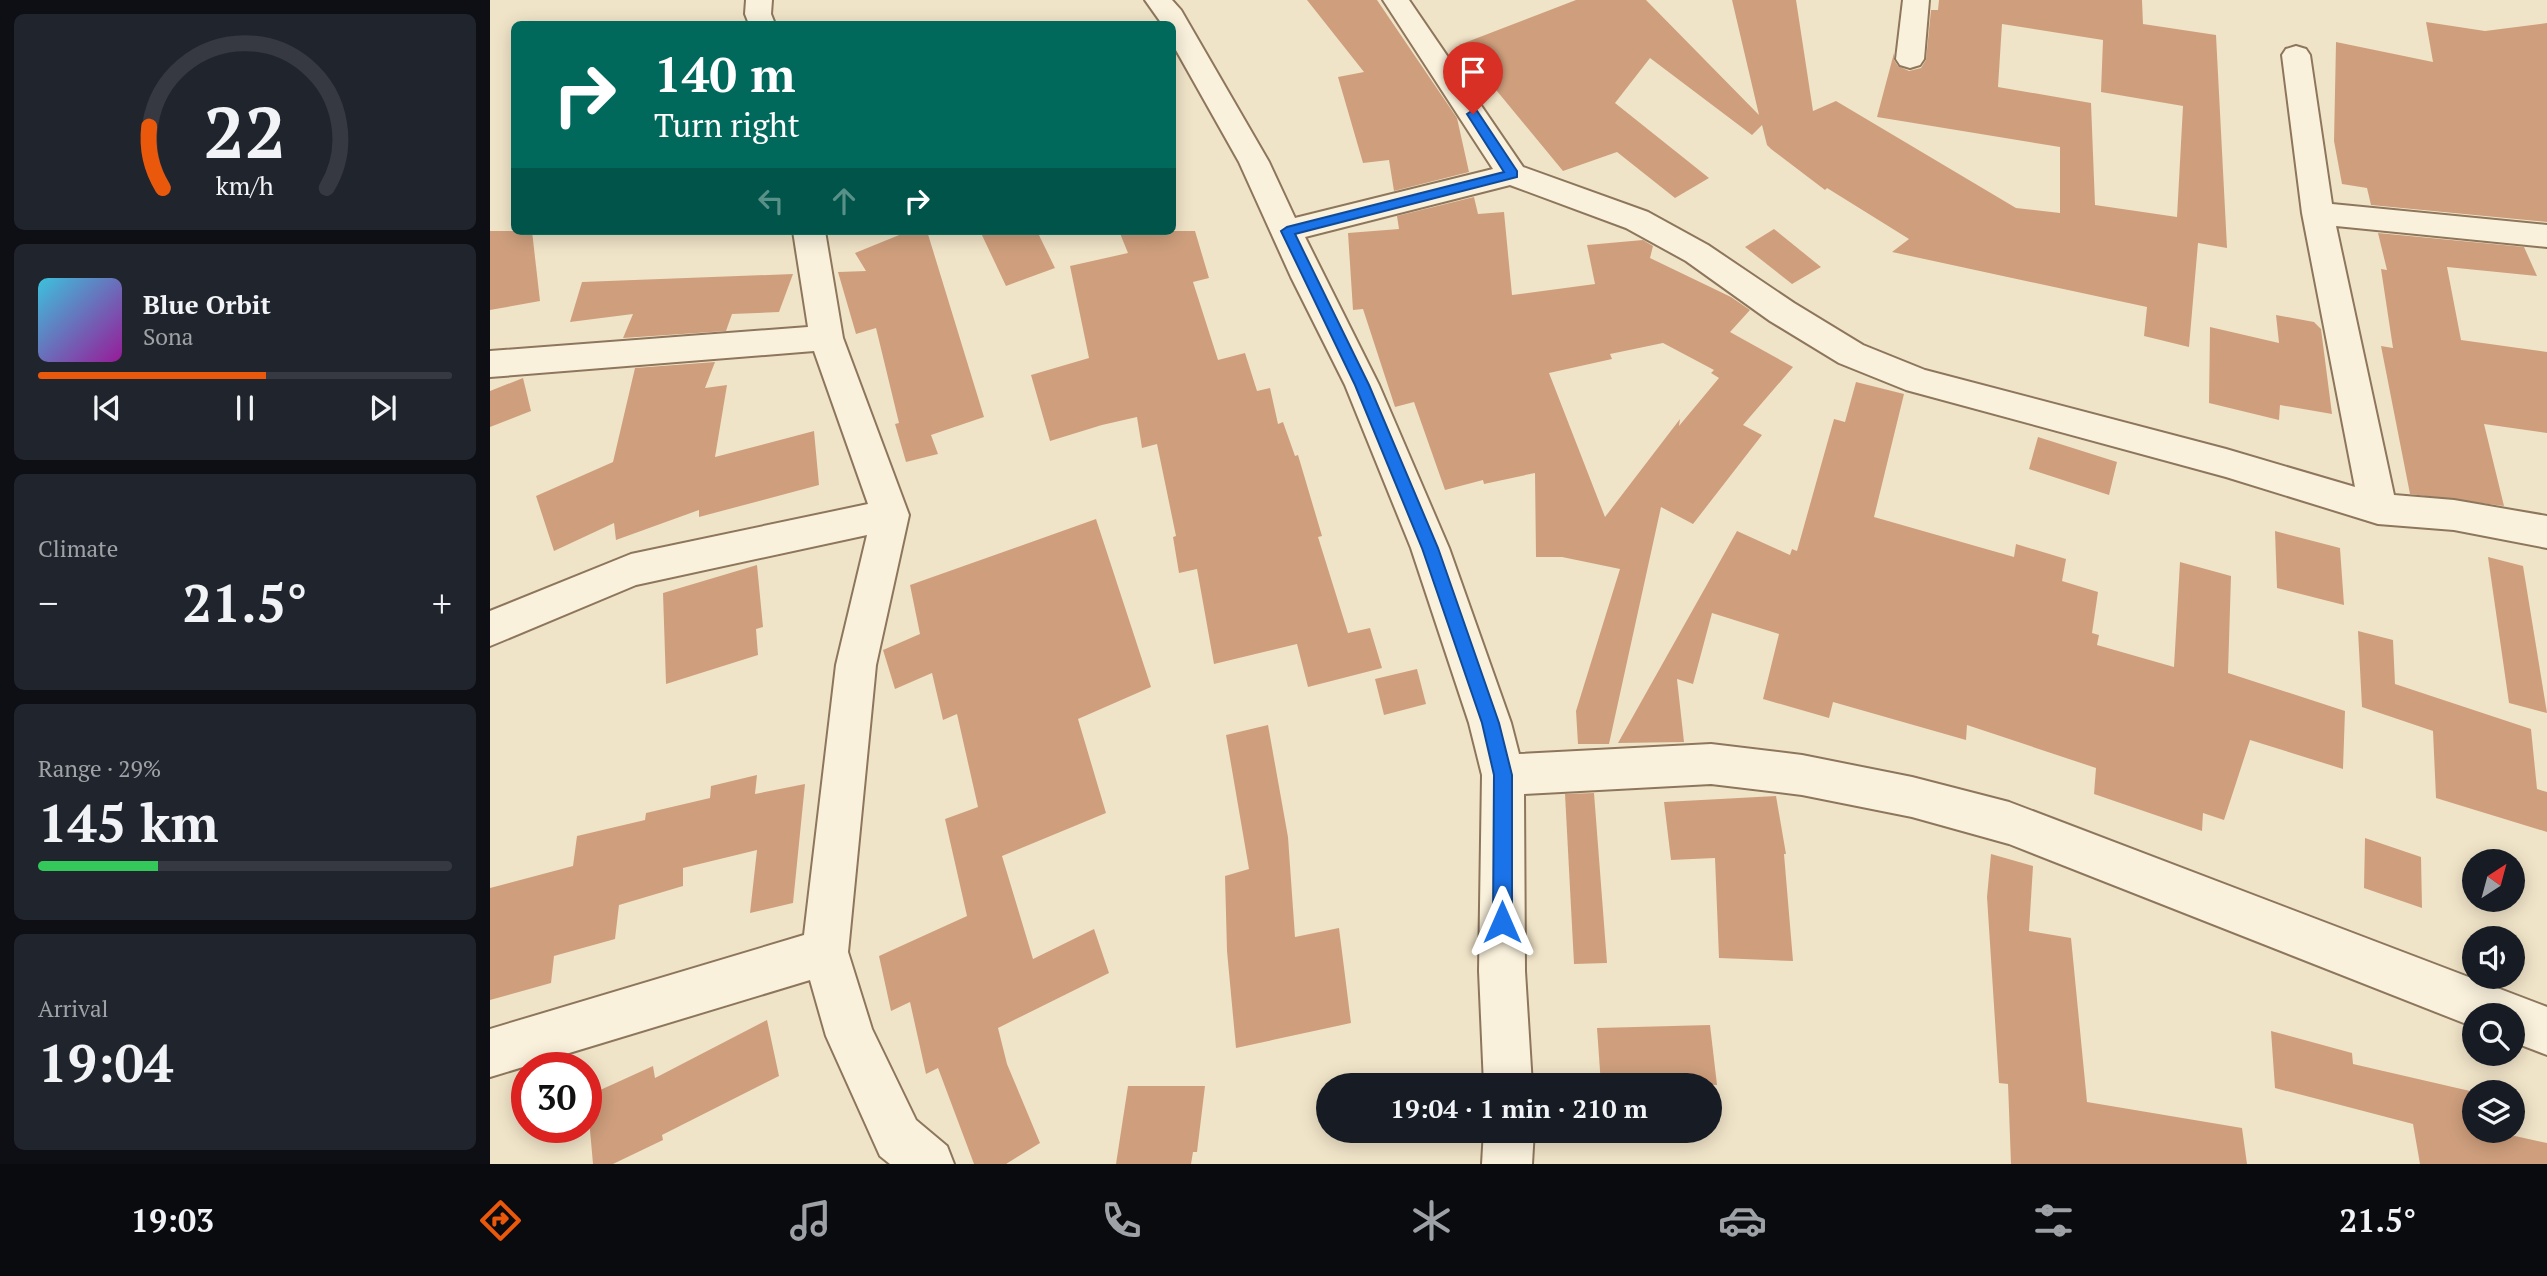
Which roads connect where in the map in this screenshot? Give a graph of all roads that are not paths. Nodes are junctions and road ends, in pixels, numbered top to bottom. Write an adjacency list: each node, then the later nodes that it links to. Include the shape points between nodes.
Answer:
1 (759, 0): 5 (street)
2 (1158, 0): 6 (street)
3 (1396, 0): 10 (street)
4 (1916, 0): 9 (street)
5 (761, 21)
6 (1174, 21)
7 (1176, 25): 12 (street, via 1254,162)
8 (2296, 55): 11 (street)
9 (1910, 59)
10 (1512, 174): 12 (street); 17 (street, via 1637,220 1697,253 1851,354 1918,382 2226,463)
11 (2318, 214): 14 (street); 17 (street)
12 (1287, 231): 21 (street, via 1362,385 1430,548 1490,723)
13 (809, 235): 15 (street)
14 (2547, 236)
15 (826, 338): 16 (street); 18 (street)
16 (490, 364)
17 (2378, 509): 19 (street, via 2454,515)
18 (890, 515): 20 (street, via 631,570); 22 (street, via 856,665)
19 (2547, 532)
20 (490, 629)
21 (1503, 775): 23 (street, via 1711,764 1802,775 1912,797 2009,823); 27 (street, via 1502,971)
22 (825, 952): 26 (street); 29 (street, via 850,1036 898,1138)
23 (2474, 1003)
24 (2525, 1023): 25 (street)
25 (2547, 1031)
26 (490, 1053)
27 (1507, 1073)
28 (1508, 1143): 30 (street)
29 (929, 1164)
30 (1507, 1164)

